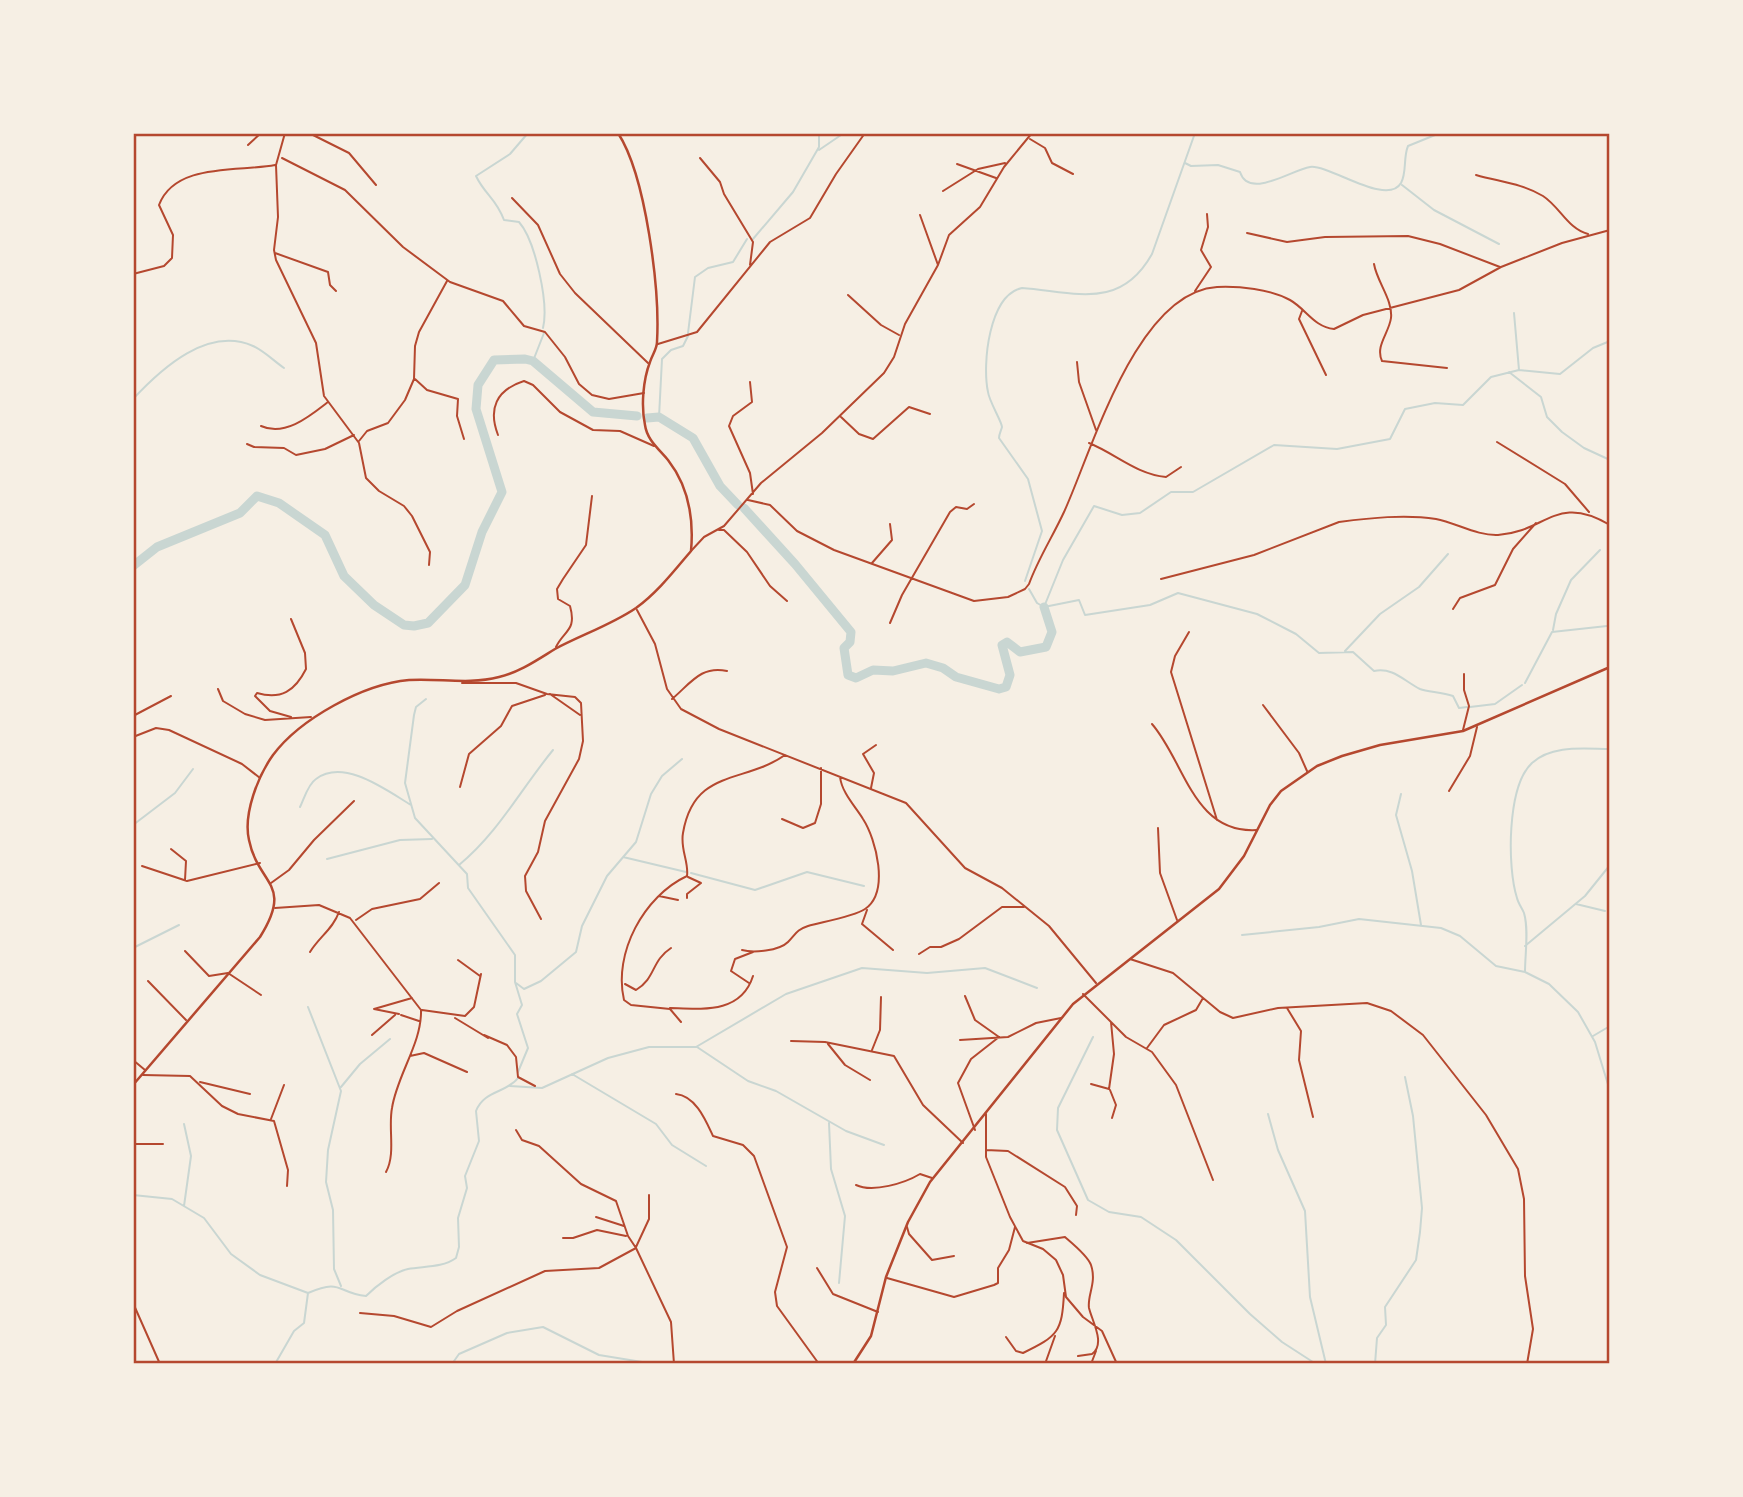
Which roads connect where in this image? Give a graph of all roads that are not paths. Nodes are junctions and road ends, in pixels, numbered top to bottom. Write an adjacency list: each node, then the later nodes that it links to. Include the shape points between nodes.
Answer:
1 (261, 133): 8 (street)
2 (285, 133): 9 (street)
3 (309, 133): 18 (street, via 349,153)
4 (618, 133): 39 (street, via 631,157 652,258)
5 (865, 133): 30 (street, via 814,215 775,237)
6 (1032, 133): 7 (street)
7 (1029, 138): 11 (street); 15 (street, via 1045,148 1050,161)
8 (248, 145)
9 (281, 157): 13 (street); 32 (street, via 345,190 403,247)
10 (700, 158): 30 (street, via 719,180 753,242)
11 (1008, 162): 14 (street); 17 (street)
12 (957, 164): 14 (street)
13 (276, 165): 26 (street); 31 (street, via 195,175 177,184 159,205 173,234 172,258 164,266)
14 (978, 169): 17 (street); 19 (street)
15 (1073, 174)
16 (1476, 175): 25 (street, via 1523,185 1545,198 1576,229)
17 (997, 178): 28 (street, via 980,207 954,227)
18 (376, 185)
19 (943, 191)
20 (512, 198): 41 (street, via 538,225 560,274 575,293)
21 (1207, 214): 34 (street, via 1202,250 1211,267)
22 (920, 215): 28 (street)
23 (1610, 230): 25 (street)
24 (1247, 233): 29 (street, via 1287,242 1408,236)
25 (1593, 234): 29 (street)
26 (274, 245): 33 (street, via 281,258 328,272); 47 (street, via 276,260 316,343 322,391)
27 (1374, 264): 36 (street)
28 (938, 265): 38 (street)
29 (1501, 267): 36 (street, via 1459,290)
30 (748, 269): 39 (street, via 697,332)
31 (133, 274)
32 (448, 280): 44 (street, via 416,339); 46 (street, via 503,301 524,326 545,332 592,396 609,399)
33 (336, 291)
34 (1194, 293): 37 (street, via 1217,287 1271,293); 51 (street, via 1176,304 1143,339)
35 (848, 295): 38 (street, via 881,325)
36 (1391, 309): 37 (street, via 1334,328); 42 (street, via 1391,322 1380,348 1382,361)
37 (1303, 310): 43 (street, via 1299,319)
38 (901, 336): 49 (street, via 884,373)
39 (657, 344): 41 (street)
40 (1077, 362): 51 (street, via 1079,383)
41 (649, 364): 46 (street)
42 (1447, 368)
43 (1326, 375)
44 (414, 379): 54 (street, via 427,390 458,399 457,418); 56 (street, via 392,419 363,433)
45 (750, 382): 61 (street, via 752,402 733,416 729,426 751,472)
46 (645, 393): 59 (street, via 644,422)
47 (328, 402): 50 (street, via 292,425); 52 (street)
48 (930, 414): 49 (street, via 909,407 873,439 859,434)
49 (840, 416): 61 (street, via 761,483)
50 (261, 426)
51 (1096, 430): 57 (street)
52 (354, 435): 56 (street); 58 (street, via 296,455 284,448)
53 (498, 435): 59 (street, via 492,417 495,404 524,381 533,384 560,412 593,430 620,431)
54 (464, 439)
55 (1497, 442): 65 (street, via 1566,484)
56 (359, 443): 72 (street, via 366,478 407,510 430,552)
57 (1090, 443): 60 (street, via 1155,475 1166,477); 73 (street, via 1064,512 1025,589 981,602)
58 (247, 444)
59 (655, 446): 70 (street, via 677,473 688,499)
60 (1181, 467)
61 (753, 495): 63 (street)
62 (592, 496): 81 (street, via 586,545 558,589 558,599 570,606 572,614 571,630)
63 (748, 500): 69 (street); 71 (street, via 766,503 804,536)
64 (974, 504): 73 (street, via 952,509)
65 (1590, 513): 66 (street, via 1564,513); 68 (street)
66 (1537, 522): 74 (street, via 1491,535 1429,518 1339,522 1254,555); 77 (street, via 1513,549 1495,585 1460,597)
67 (890, 524): 71 (street, via 891,543)
68 (1610, 525)
69 (717, 530): 70 (street); 75 (street, via 734,539)
70 (691, 551): 76 (street)
71 (870, 564): 73 (street)
72 (429, 565)
73 (912, 577): 79 (street)
74 (1161, 579)
75 (787, 601)
76 (636, 608): 81 (street); 89 (street, via 655,644)
77 (1453, 609)
78 (291, 619): 93 (street, via 305,653 306,669 283,695 256,695 270,711)
79 (890, 623)
80 (1189, 632): 110 (street, via 1171,672)
81 (556, 649): 85 (street, via 511,674)
82 (1610, 667): 96 (street)
83 (727, 671): 89 (street, via 701,673)
84 (1464, 674): 97 (street, via 1469,706)
85 (463, 683): 87 (street, via 516,683); 94 (street, via 419,680 389,684)
86 (218, 688): 93 (street, via 223,701 245,714 265,720)
87 (549, 694): 92 (street); 92 (street, via 575,697 581,703); 105 (street, via 512,706 501,726 469,754)
88 (171, 695): 91 (street)
89 (672, 699): 100 (street, via 708,724)
90 (1263, 705): 102 (street, via 1299,752)
91 (133, 716)
92 (581, 716): 127 (street, via 579,759 545,821 538,852 526,876 526,891)
93 (290, 717): 94 (street)
94 (313, 718): 104 (street, via 286,738)
95 (1152, 724): 110 (street, via 1196,798)
96 (1478, 726): 97 (street); 107 (street, via 1470,756)
97 (1463, 731): 102 (street, via 1366,748)
98 (133, 737): 104 (street, via 156,728 169,730 242,764)
99 (876, 745): 106 (street, via 863,754 874,773)
100 (786, 754): 101 (street); 116 (street, via 724,778 704,791 692,806 682,836)
101 (821, 768): 103 (street); 109 (street, via 821,804 815,823 803,828)
102 (1308, 772): 112 (street, via 1281,791)
103 (840, 775): 106 (street); 123 (street, via 876,852 877,887)
104 (260, 778): 114 (street, via 248,831)
105 (460, 787)
106 (871, 788): 125 (street, via 910,805 965,868 1002,888)
107 (1449, 791)
108 (354, 801): 118 (street, via 289,870)
109 (782, 819)
110 (1217, 820): 112 (street, via 1236,830)
111 (1158, 828): 128 (street, via 1160,873)
112 (1258, 830): 128 (street, via 1219,889)
113 (171, 849): 117 (street, via 186,861)
114 (260, 863): 117 (street); 118 (street)
115 (142, 866): 117 (street)
116 (687, 876): 120 (street); 121 (street, via 701,883)
117 (185, 881)
118 (270, 883): 124 (street)
119 (439, 883): 129 (street, via 420,899 372,909)
120 (657, 895): 122 (street); 143 (street, via 635,929)
121 (687, 898)
122 (678, 900)
123 (868, 905): 132 (street, via 862,924); 134 (street, via 862,911 796,931 780,946)
124 (274, 908): 126 (street, via 310,904); 139 (street, via 260,937)
125 (1025, 908): 136 (street, via 1002,907 959,939); 142 (street, via 1049,926)
126 (339, 912): 129 (street); 135 (street, via 334,925)
127 (541, 919)
128 (1177, 920): 137 (street)
129 (355, 921): 148 (street, via 374,952)
130 (671, 948): 143 (street, via 641,988 631,990)
131 (742, 950): 134 (street)
132 (893, 950)
133 (185, 951): 139 (street, via 209,976)
134 (754, 951): 144 (street, via 735,959 732,971)
135 (310, 952)
136 (919, 954)
137 (1129, 959): 142 (street); 150 (street, via 1173,973)
138 (458, 960): 155 (street, via 481,976 474,1007 462,1017)
139 (228, 973): 146 (street); 157 (street)
140 (753, 976): 144 (street)
141 (148, 981): 157 (street)
142 (1096, 983): 145 (street)
143 (624, 984): 152 (street, via 623,998 628,1004)
144 (750, 984): 152 (street, via 739,999 712,1009)
145 (1083, 994): 156 (street); 158 (street)
146 (261, 995)
147 (965, 996): 163 (street, via 975,1020)
148 (413, 997): 153 (street); 154 (street, via 374,1009)
149 (881, 997): 169 (street, via 880,1030)
150 (1203, 997): 151 (street, via 1233,1018); 168 (street, via 1196,1010 1164,1025)
151 (1287, 1007): 185 (street, via 1301,1031 1299,1060); 228 (street, via 1367,1003 1391,1011 1423,1035 1486,1115 1514,1161 1522,1184 1525,1276 1533,1329)
152 (666, 1008): 160 (street)
153 (421, 1010): 155 (street); 159 (street)
154 (399, 1014): 159 (street); 161 (street)
155 (451, 1016): 162 (street)
156 (1062, 1018): 163 (street); 184 (street)
157 (186, 1020): 172 (street)
158 (1111, 1021): 168 (street, via 1126,1037); 181 (street, via 1114,1054)
159 (419, 1022): 170 (street)
160 (681, 1022)
161 (372, 1035)
162 (484, 1035): 164 (street); 180 (street, via 507,1045 517,1057 518,1077)
163 (999, 1037): 165 (street); 189 (street, via 971,1059 958,1083)
164 (488, 1038)
165 (960, 1040)
166 (791, 1041): 167 (street)
167 (828, 1043): 169 (street); 175 (street, via 845,1065)
168 (1147, 1048): 196 (street, via 1176,1085)
169 (871, 1051): 190 (street, via 897,1058 923,1105)
170 (409, 1056): 173 (street, via 424,1053); 194 (street, via 392,1105 391,1159)
171 (133, 1060): 172 (street)
172 (145, 1070): 174 (street)
173 (467, 1072)
174 (141, 1075): 176 (street, via 190,1076); 178 (street)
175 (870, 1080)
176 (199, 1082): 182 (street); 187 (street, via 222,1106 238,1114)
177 (1091, 1084): 181 (street)
178 (133, 1085)
179 (284, 1085): 187 (street)
180 (535, 1086)
181 (1109, 1089): 186 (street, via 1115,1105)
182 (250, 1094)
183 (677, 1094): 223 (street, via 688,1098 713,1136 743,1145 754,1156 787,1247 775,1292 778,1307)
184 (986, 1114): 189 (street); 193 (street)
185 (1313, 1117)
186 (1112, 1118)
187 (271, 1119): 198 (street, via 286,1162)
188 (516, 1130): 203 (street, via 581,1184 616,1201)
189 (975, 1130): 190 (street)
190 (963, 1143): 195 (street)
191 (133, 1144): 192 (street)
192 (163, 1144)
193 (985, 1150): 200 (street, via 1009,1151 1065,1187 1077,1206); 204 (street)
194 (386, 1172)
195 (933, 1179): 197 (street, via 920,1174 910,1181 870,1189); 202 (street)
196 (1213, 1180)
197 (856, 1185)
198 (287, 1186)
199 (649, 1195): 208 (street, via 649,1219)
200 (1076, 1215)
201 (596, 1217): 203 (street)
202 (906, 1226): 209 (street, via 932,1260); 211 (street)
203 (625, 1227): 205 (street)
204 (1015, 1227): 207 (street); 211 (street, via 994,1285 954,1297)
205 (628, 1236): 206 (street, via 597,1230); 208 (street)
206 (563, 1238)
207 (1026, 1243): 212 (street, via 1056,1260); 216 (street, via 1065,1237 1090,1263 1094,1286 1090,1308)
208 (636, 1248): 215 (street, via 599,1268 540,1273 431,1327 394,1316); 222 (street, via 671,1322)
209 (954, 1256)
210 (817, 1268): 214 (street, via 833,1294)
211 (886, 1277): 214 (street)
212 (1064, 1292): 216 (street); 217 (street, via 1063,1315)
213 (133, 1303): 221 (street)
214 (878, 1312): 224 (street, via 871,1336)
215 (360, 1313)
216 (1095, 1325): 219 (street); 227 (street)
217 (1055, 1335): 218 (street, via 1023,1353); 225 (street)
218 (1006, 1337)
219 (1097, 1350): 220 (street); 226 (street)
220 (1078, 1356)
221 (160, 1364)
222 (674, 1364)
223 (819, 1364)
224 (853, 1364)
225 (1045, 1364)
226 (1091, 1364)
227 (1117, 1364)
228 (1527, 1364)

